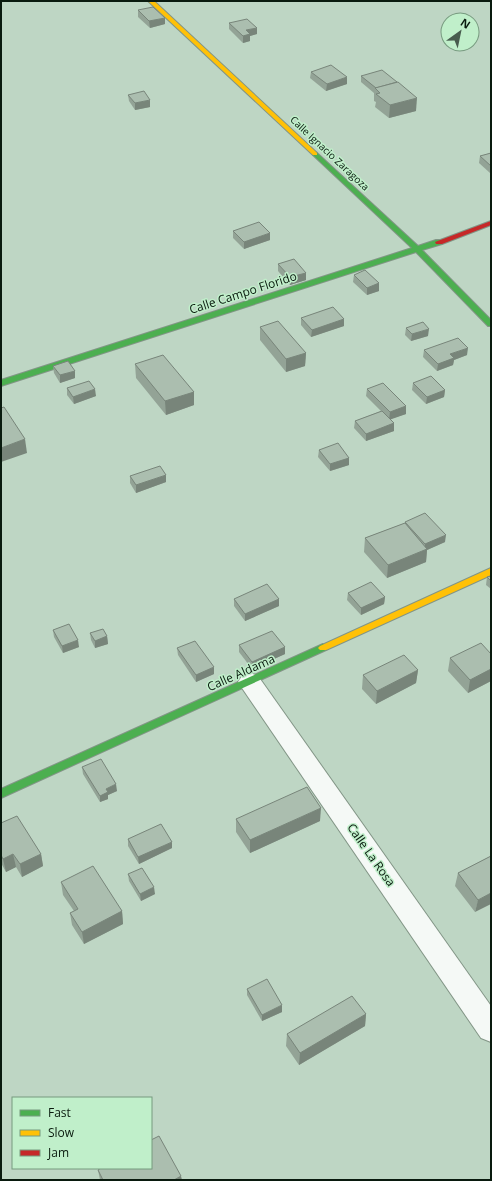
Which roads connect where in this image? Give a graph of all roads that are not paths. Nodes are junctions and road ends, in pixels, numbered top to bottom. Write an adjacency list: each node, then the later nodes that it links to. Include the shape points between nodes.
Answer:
1 (151, 1): 3 (street, Calle Ignacio Zaragoza)
2 (491, 223): 3 (street, Calle Campo Florido)
3 (418, 250): 4 (street, Calle Ignacio Zaragoza); 5 (street, Calle Campo Florido)
4 (491, 324)
5 (1, 383)
6 (491, 571): 7 (street, Calle Aldama)
7 (250, 682): 8 (street, Calle Aldama); 9 (street, Calle La Rosa)
8 (1, 794)
9 (491, 1029)

